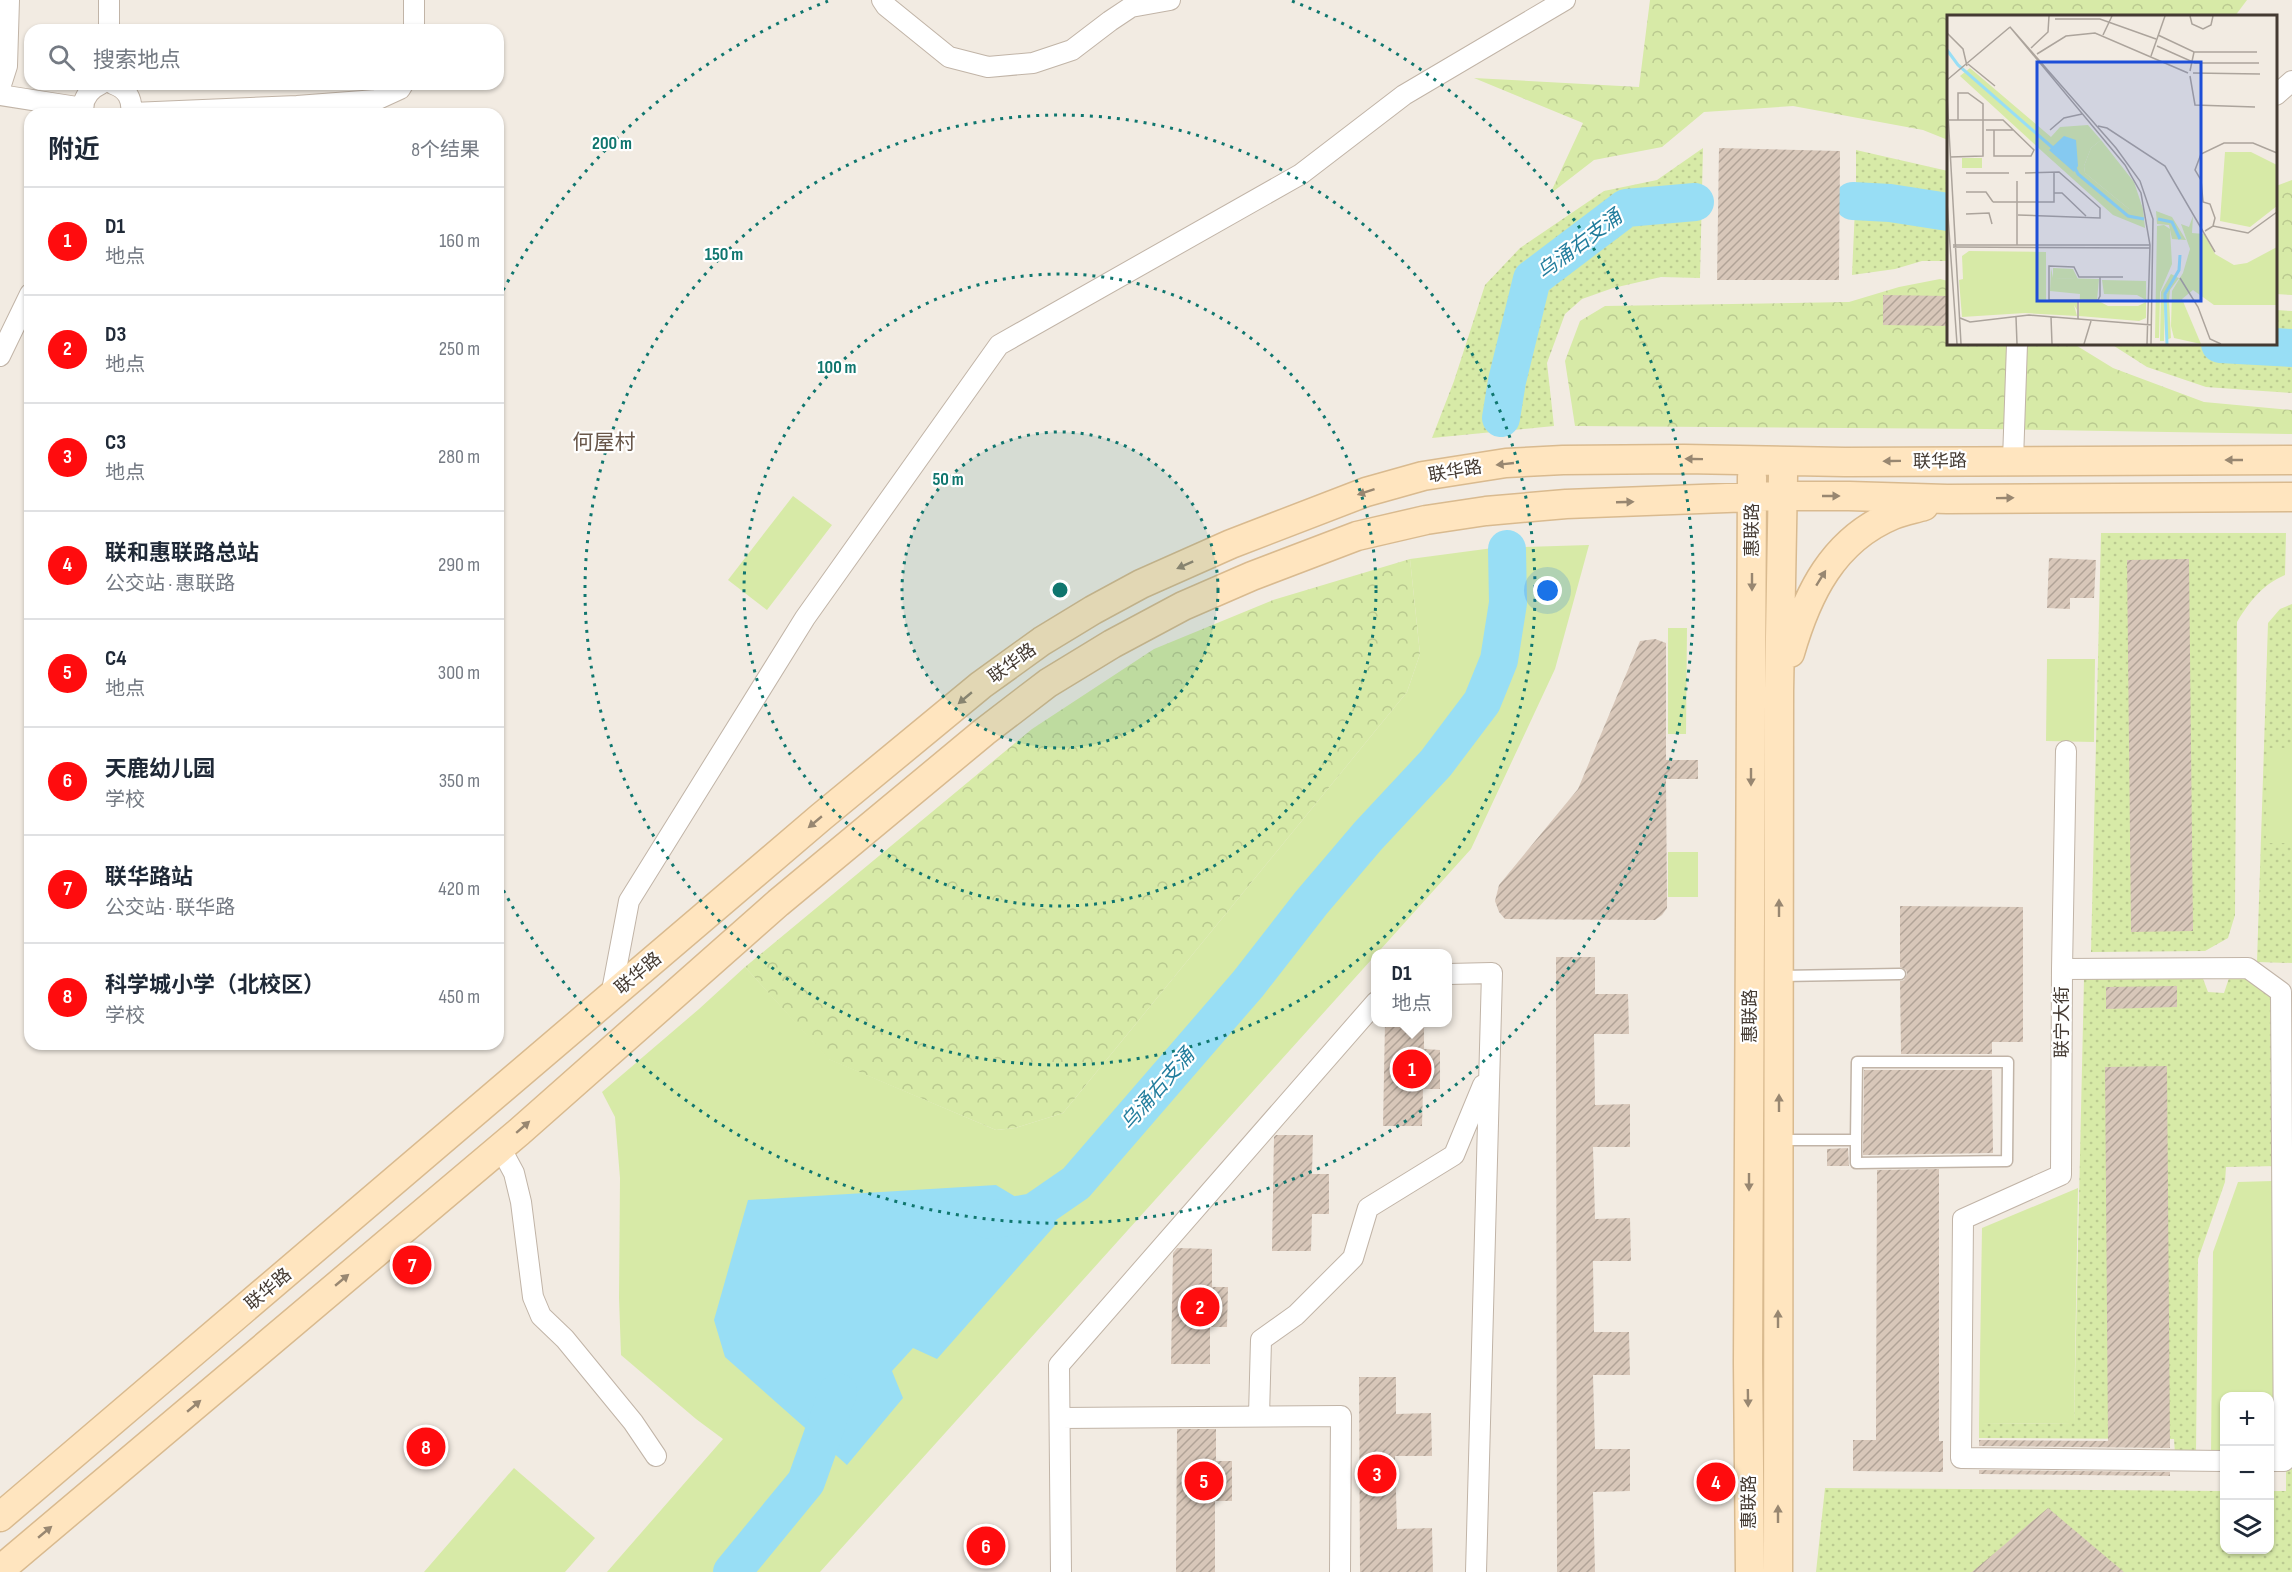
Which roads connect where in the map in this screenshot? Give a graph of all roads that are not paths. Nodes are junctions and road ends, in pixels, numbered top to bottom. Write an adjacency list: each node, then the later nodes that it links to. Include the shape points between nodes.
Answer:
1 (9, 0): 10 (street, via 7,66)
2 (109, 0): 7 (street)
3 (414, 0): 8 (street)
4 (882, 0): 5 (street, via 949,57 988,67 1034,63 1072,50 1131,7)
5 (1170, 0)
6 (1565, 0): 37 (street, via 1404,95 1301,174 999,345 805,618 629,902)
7 (109, 24)
8 (414, 24)
9 (2292, 81): 14 (street)
10 (0, 88)
11 (92, 90): 17 (street, via 87,93)
12 (125, 90): 18 (street)
13 (398, 90): 19 (street, via 376,100)
14 (2277, 93)
15 (0, 95): 16 (street)
16 (67, 108)
17 (84, 108)
18 (130, 108)
19 (250, 108)
20 (24, 306): 22 (street)
21 (2017, 345): 24 (street)
22 (0, 356)
23 (1752, 460): 26 (street, 联华路); 28 (street, 惠联路); 37 (street, 联华路, one-way to 37, via 1563,460 1506,463 1423,476 1366,492 1141,584 1042,641 981,685)
24 (2013, 460): 25 (street, 联华路, one-way to 24); 26 (street, 联华路, one-way to 26)
25 (2292, 460)
26 (1783, 461): 27 (street, 惠联路)
27 (1783, 496): 28 (street, 联华路); 30 (street, 联华路, one-way to 30); 31 (street, 惠联路)
28 (1752, 497): 42 (street, 联华路, one-way to 28, via 787,896 984,732 1048,683 1183,606 1357,536 1426,520 1566,504); 54 (street, 惠联路, one-way to 54)
29 (2292, 497): 30 (street, 联华路, one-way to 29)
30 (1947, 499): 31 (street, one-way to 30, via 1801,616 1835,557 1853,539 1894,515)
31 (1779, 691): 36 (street, 惠联路, one-way to 31)
32 (2066, 750): 33 (street)
33 (2062, 969): 43 (street, 联宁大街, via 2248,968 2281,992); 47 (street, 联宁大街, via 2061,1175 1963,1219 1961,1458)
34 (1452, 974): 39 (street, via 1492,973)
35 (1900, 974): 36 (lane)
36 (1779, 976): 40 (street, 惠联路, one-way to 36)
37 (612, 996): 49 (street, 联华路)
38 (1371, 1008): 45 (street, via 1059,1365)
39 (1488, 1074): 44 (street, via 1454,1155 1368,1208 1353,1258 1296,1315 1261,1341); 53 (street)
40 (1779, 1140): 41 (lane); 55 (street, 惠联路, one-way to 40)
41 (1856, 1140): 41 (lane, via 1857,1062 2007,1062 2007,1161 1856,1163)
42 (500, 1147): 46 (street, via 514,1173 533,1297 541,1316 565,1339); 50 (street, 联华路, one-way to 42)
43 (2287, 1183): 48 (street, 联宁大街, via 2284,1461)
44 (1259, 1416): 45 (street); 52 (street, via 1341,1416)
45 (1060, 1418): 51 (street)
46 (656, 1456)
47 (2220, 1461)
48 (2274, 1461)
49 (0, 1517)
50 (0, 1570)
51 (1061, 1572)
52 (1340, 1572)
53 (1476, 1572)
54 (1750, 1572)
55 (1778, 1572)

